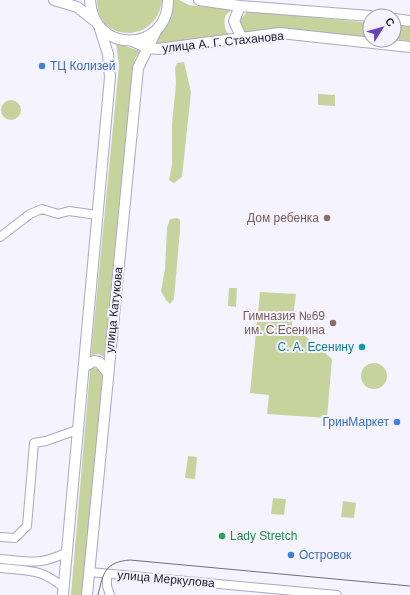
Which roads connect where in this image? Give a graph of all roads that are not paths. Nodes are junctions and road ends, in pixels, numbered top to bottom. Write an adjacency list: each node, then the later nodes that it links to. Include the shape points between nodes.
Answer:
1 (54, 0): 7 (main road, via 77,7)
2 (90, 0): 7 (main road, улица Катукова, via 90,10)
3 (168, 0): 8 (main road, via 164,20)
4 (200, 0): 5 (main road)
5 (240, 6): 6 (main road); 9 (main road, via 234,21)
6 (362, 15)
7 (98, 25): 10 (main road, улица А. Г. Стаханова, via 116,38); 13 (main road, улица Катукова, via 108,54 110,77)
8 (157, 30): 10 (main road); 12 (main road)
9 (242, 39): 11 (main road, улица А. Г. Стаханова, via 280,33); 12 (main road, улица А. Г. Стаханова)
10 (132, 41): 12 (main road, улица А. Г. Стаханова)
11 (410, 47)
12 (153, 48): 16 (main road, улица Катукова, via 141,60 136,80)
13 (98, 215): 14 (street, via 70,211 58,214 42,209 30,214); 15 (main road, улица Катукова)
14 (0, 237)
15 (84, 367): 16 (main road, via 94,361 99,362); 17 (main road, улица Катукова)
16 (108, 373): 22 (main road, улица Катукова)
17 (77, 430): 18 (street, via 34,443 27,526 15,538); 19 (main road, улица Катукова)
18 (0, 537)
19 (67, 552): 20 (street, via 40,562); 24 (main road, улица Катукова)
20 (0, 559)
21 (0, 568): 24 (street, via 41,573 52,578)
22 (90, 572): 23 (street, улица Меркулова); 25 (main road, улица Катукова)
23 (107, 574): 26 (street); 27 (street, улица Меркулова)
24 (64, 592)
25 (87, 595)
26 (110, 595)
27 (337, 595)

